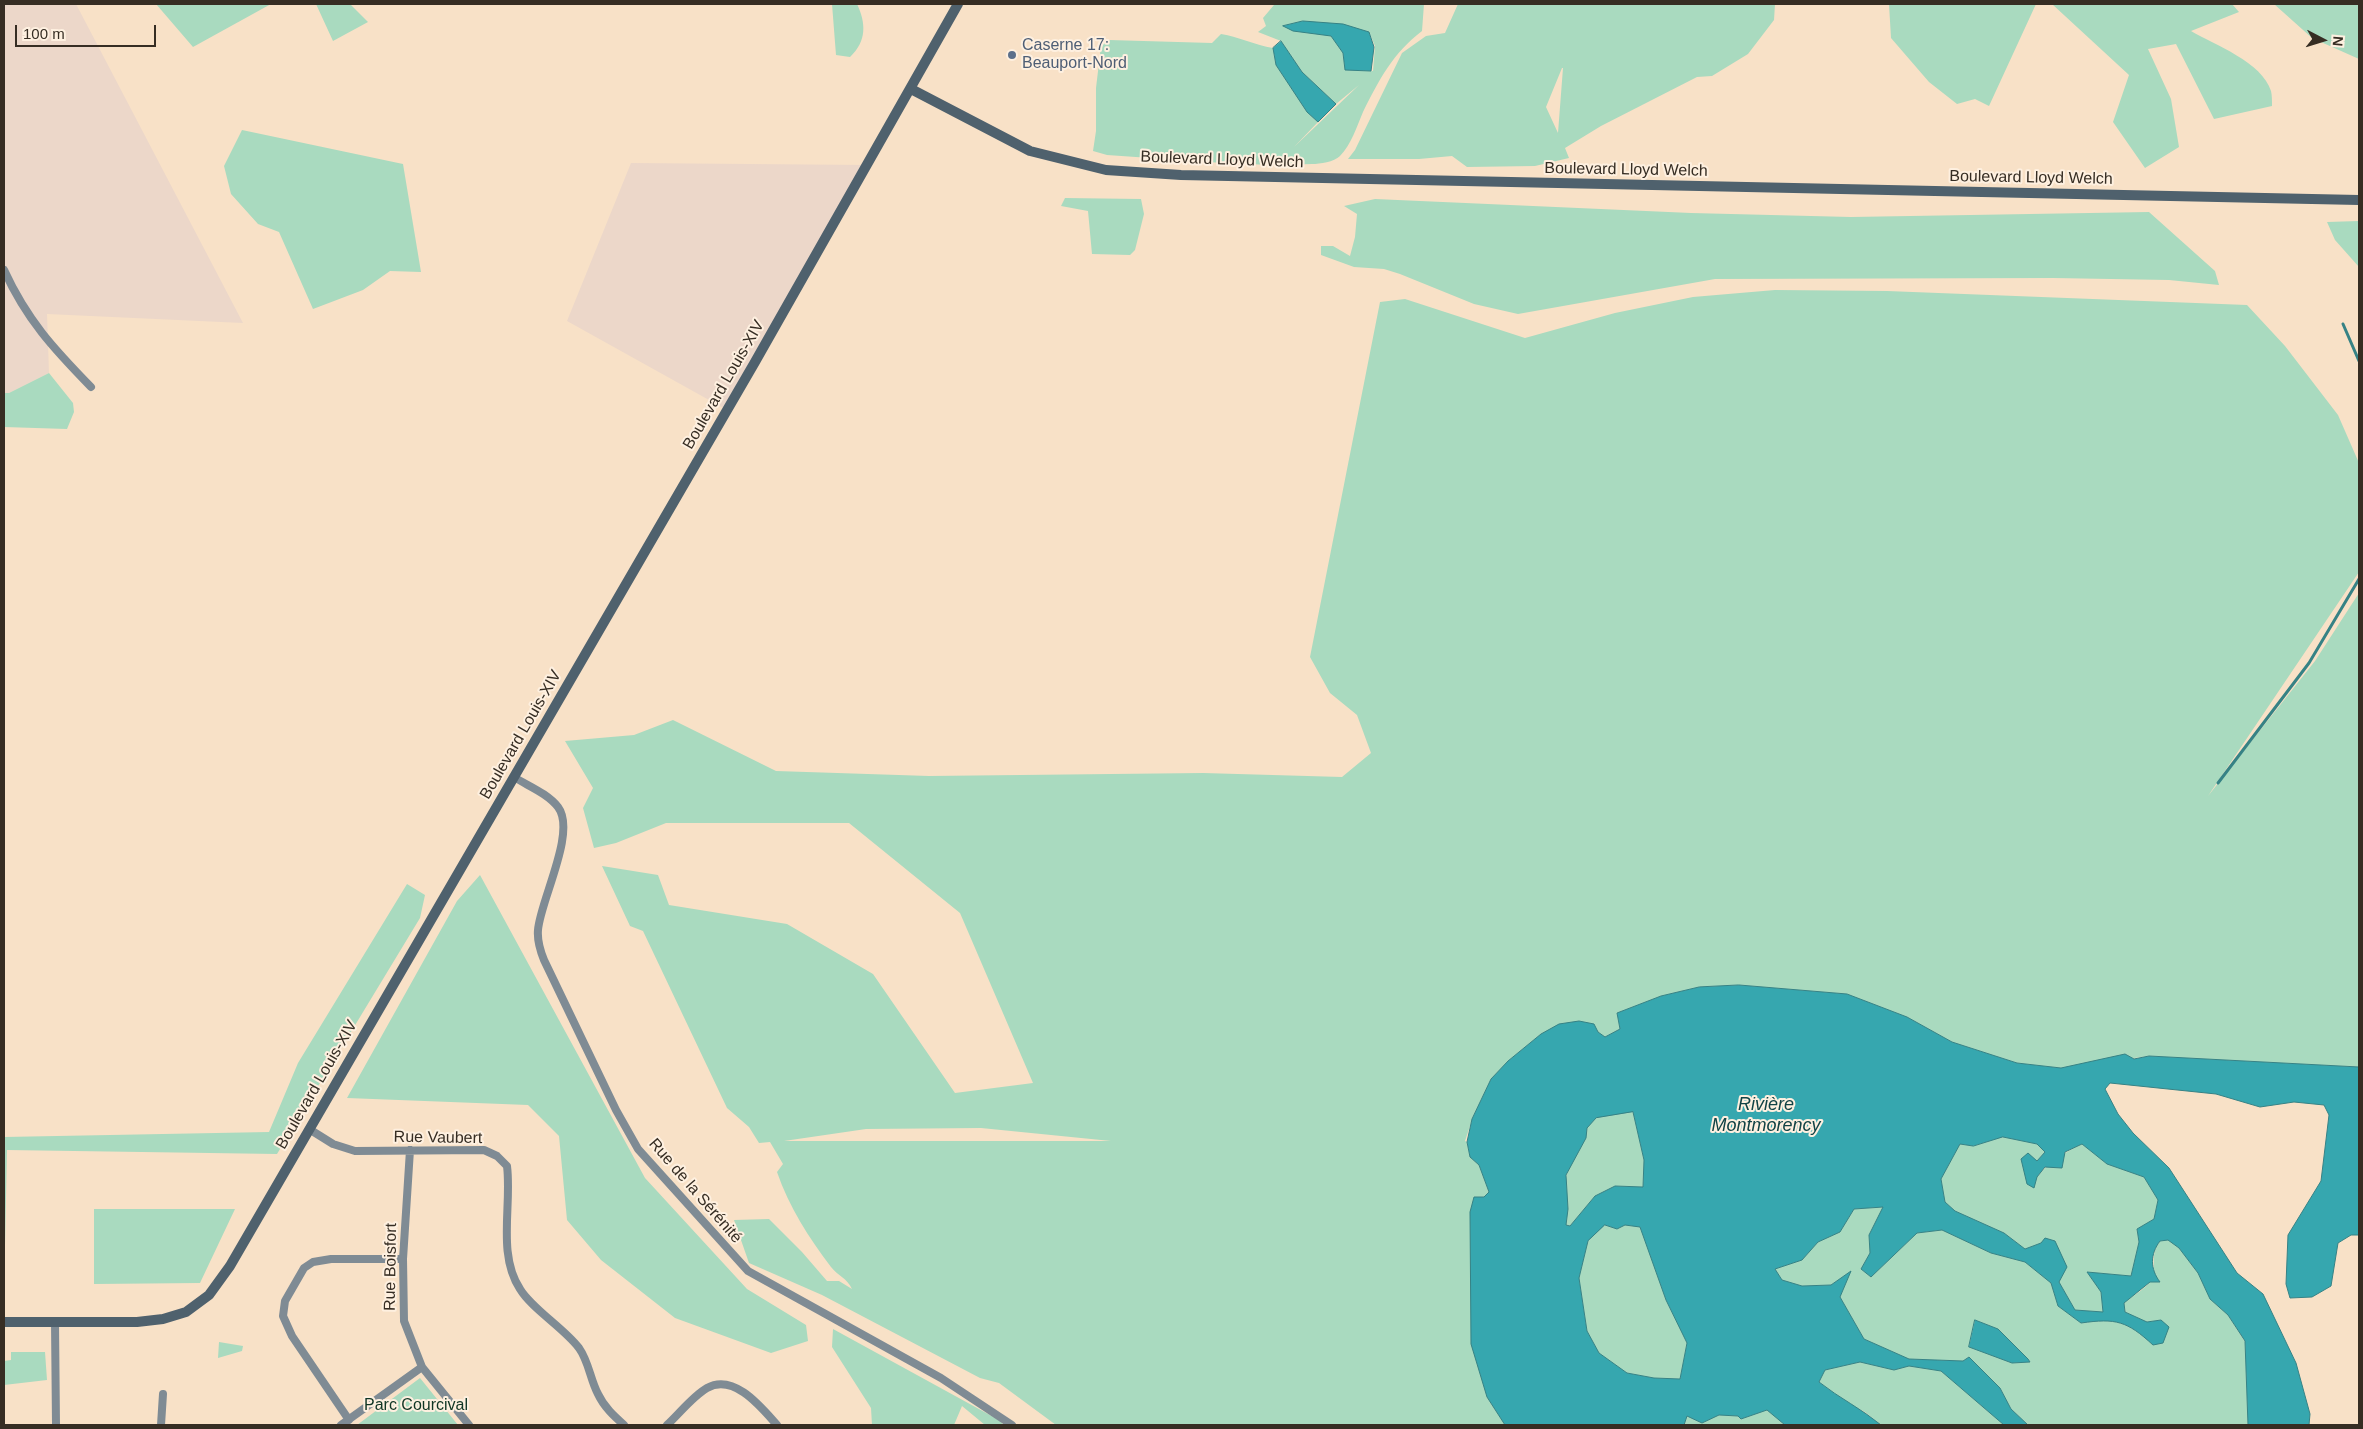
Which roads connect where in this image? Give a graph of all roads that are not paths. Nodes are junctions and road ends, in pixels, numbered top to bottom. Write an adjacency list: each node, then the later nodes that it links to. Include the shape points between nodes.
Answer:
1 (958, 4): 2 (main road, Boulevard Louis-XIV)
2 (911, 89): 3 (main road, Boulevard Lloyd Welch, via 1030,151 1106,170 1181,176); 6 (main road, Boulevard Louis-XIV)
3 (2359, 200)
4 (4, 270): 5 (street, via 16,297 47,341)
5 (91, 387)
6 (514, 777): 7 (main road, Boulevard Louis-XIV); 22 (street, Rue de la Sérénité, via 546,796 559,809 563,829 560,852 538,928 539,944 616,1110 638,1148 748,1271 941,1378)
7 (309, 1128): 8 (street, Rue Vaubert, via 333,1144 355,1150); 11 (main road, Boulevard Louis-XIV, via 230,1266 209,1295 186,1312 163,1319)
8 (410, 1150): 9 (street, Rue Boisfort); 19 (street, Rue Vaubert, via 484,1150 507,1166 508,1254 520,1290 578,1347 606,1408)
9 (404, 1259): 12 (street, Rue Boisfort, via 404,1321); 14 (street, via 313,1262 304,1268 285,1302 283,1316 292,1336)
10 (4, 1322): 11 (main road, Boulevard Louis-XIV)
11 (55, 1322): 15 (street)
12 (422, 1367): 14 (street); 18 (street, Rue Boisfort)
13 (163, 1394): 16 (street)
14 (349, 1420): 17 (street)
15 (56, 1425)
16 (161, 1425)
17 (340, 1425)
18 (469, 1425)
19 (624, 1425)
20 (667, 1425): 21 (street, via 707,1388 728,1384 738,1387)
21 (777, 1425)
22 (1012, 1425)

